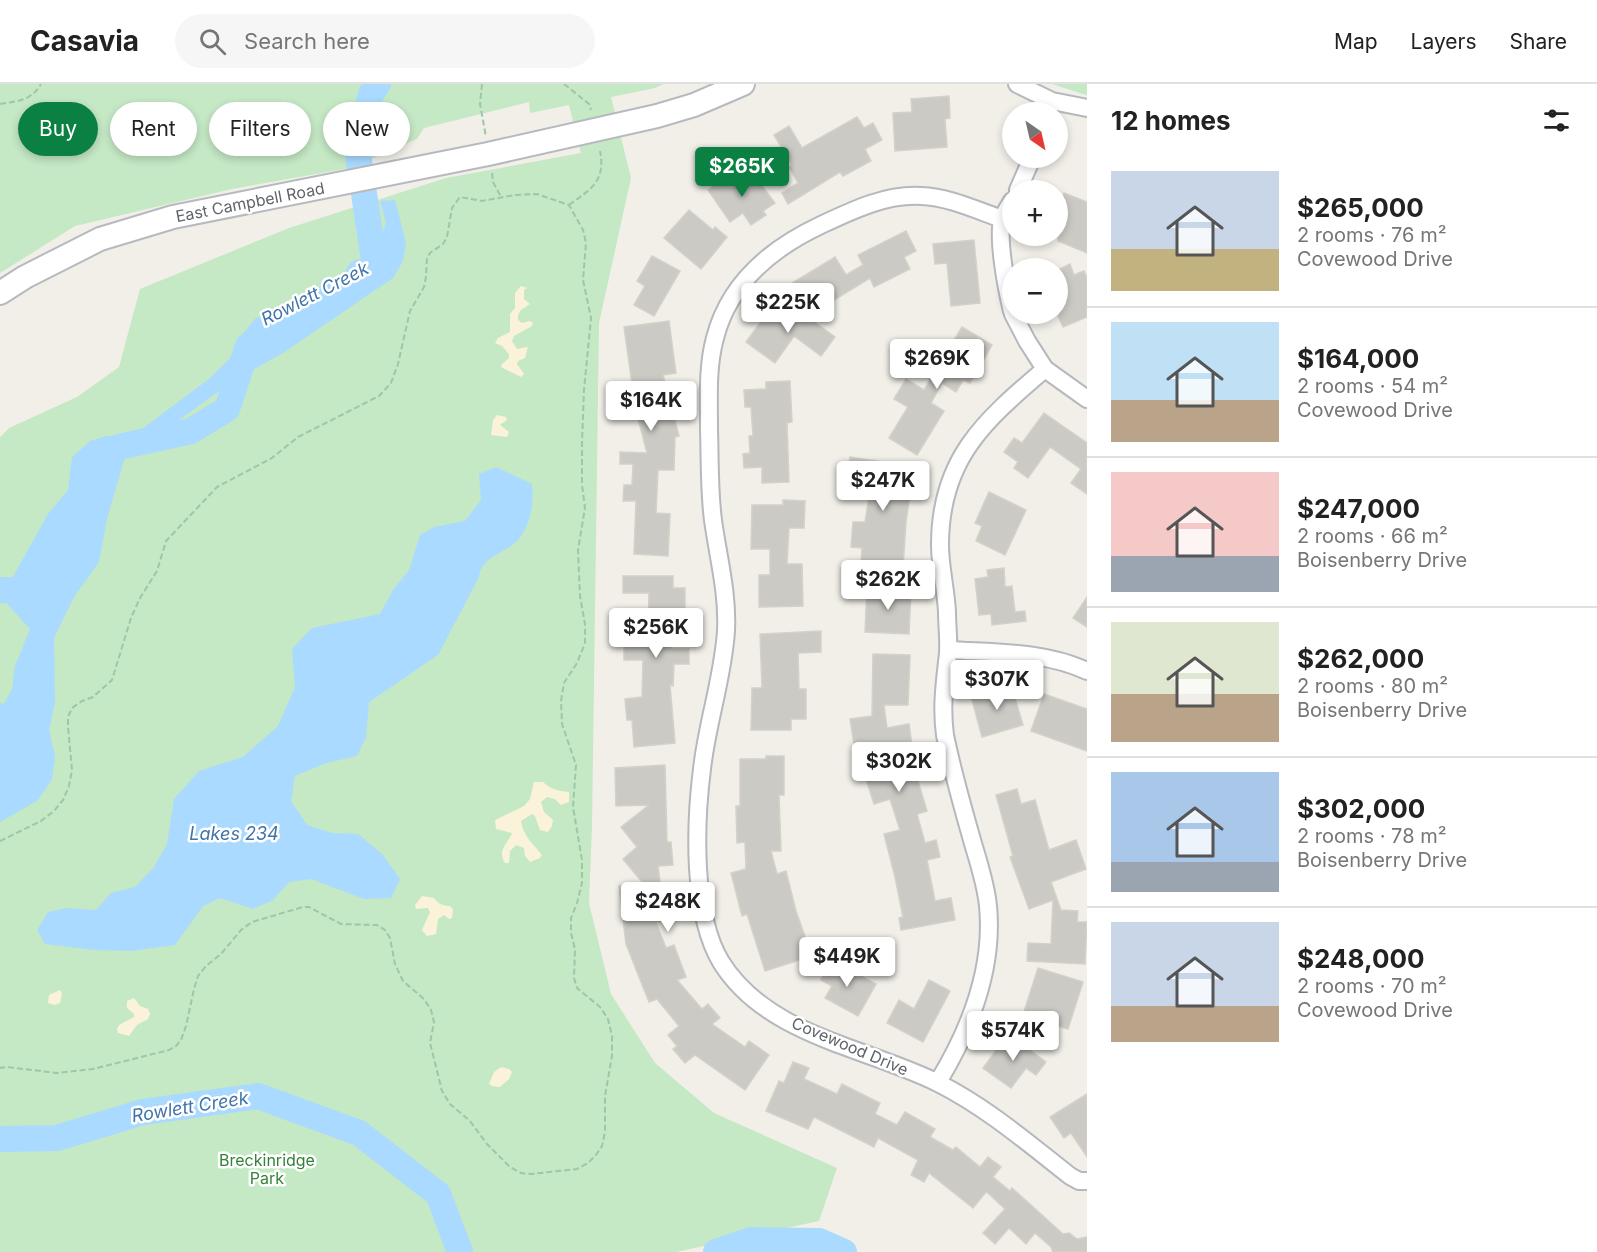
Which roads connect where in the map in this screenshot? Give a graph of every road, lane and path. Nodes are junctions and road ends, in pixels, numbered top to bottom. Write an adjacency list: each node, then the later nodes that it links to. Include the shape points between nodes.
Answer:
1 (41, 84): 6 (path, via 28,99)
2 (564, 84): 9 (path)
3 (742, 84): 13 (main road, East Campbell Road, via 657,116 139,226 70,253)
4 (1017, 84): 5 (street)
5 (1043, 102)
6 (0, 104)
7 (1068, 107): 8 (street)
8 (1087, 108)
9 (591, 110)
10 (600, 151): 11 (path, via 601,173 596,183)
11 (569, 205): 19 (path, via 537,194 483,201 460,197 455,202 447,237 427,258 424,287 410,311 391,383 379,396 298,437 272,458 218,487 166,541 157,572 131,618 112,681 93,698 72,708 68,717 72,770 63,800 41,821); 20 (path, via 586,243 583,280 591,318 582,442 585,508 578,550 585,643 564,683 561,701 562,724 576,765 573,807 582,860 582,883 570,918 574,978 577,988 608,1019 612,1036 602,1146 588,1163 577,1169 531,1174 510,1167 442,1091 430,1043 434,1022 431,1011 424,999 403,981 385,930 377,925 340,924 303,907 252,922 206,966 198,976 181,1040 169,1050 93,1069 57,1073)
12 (1002, 219): 21 (street, Covewood Drive, via 956,202 923,196 897,197 857,208 776,251 752,270 720,320 711,357 712,519 726,623 725,650 702,768 698,831 700,895 707,930 720,960 735,980 771,1011 823,1038)
13 (0, 293)
14 (1019, 324): 15 (street)
15 (1045, 369): 16 (street); 17 (street, via 980,430 962,455 946,490 940,548)
16 (1087, 399)
17 (948, 651): 18 (street, via 1058,659); 21 (street, via 943,720 988,904 990,936 985,970 971,1013 953,1058)
18 (1087, 671)
19 (0, 841)
20 (0, 1068)
21 (938, 1082): 22 (street, Covewood Drive, via 1070,1176)
22 (1087, 1181)

